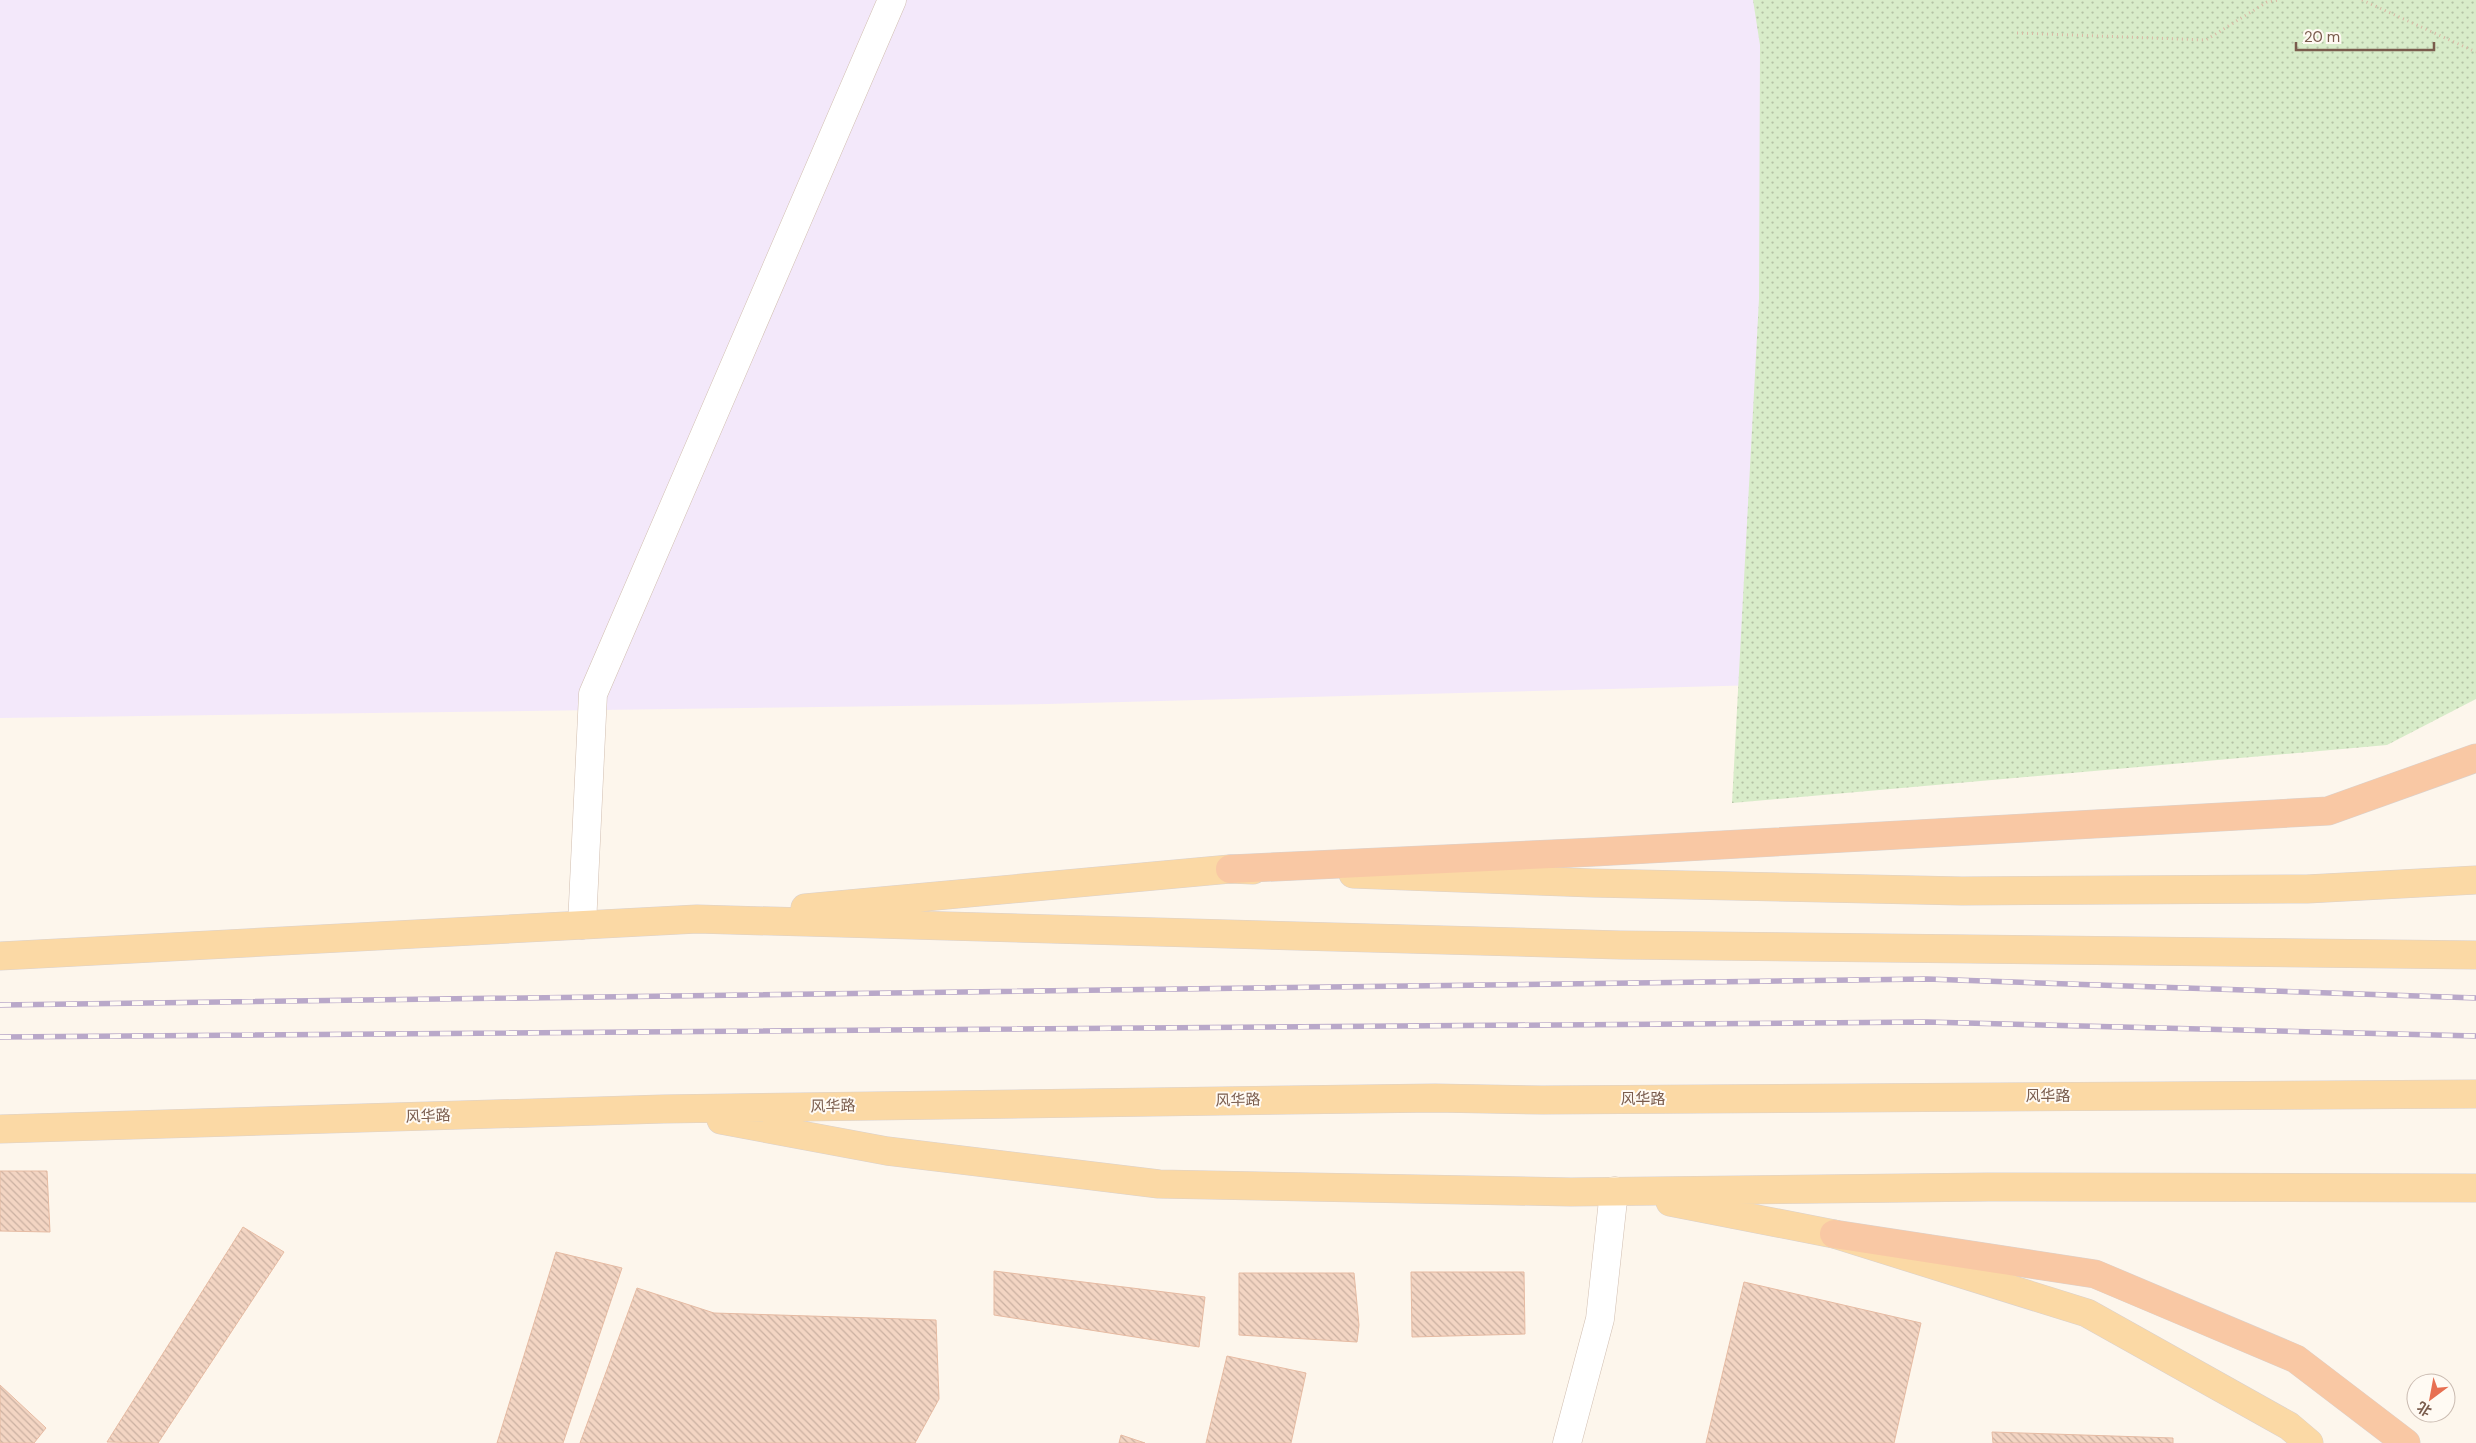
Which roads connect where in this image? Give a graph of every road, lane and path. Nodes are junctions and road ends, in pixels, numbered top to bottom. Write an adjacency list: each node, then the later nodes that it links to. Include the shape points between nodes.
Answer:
1 (892, 0): 10 (street, via 593,694)
2 (2278, 0): 4 (path, via 2267,2 2206,40)
3 (2362, 0): 5 (path)
4 (2017, 33)
5 (2476, 52)
6 (2476, 758): 7 (highway, via 2328,811)
7 (1230, 869): 8 (main road, via 1592,884 1962,891 2307,889); 9 (main road)
8 (2476, 880)
9 (697, 919): 10 (main road); 11 (main road, via 1620,946)
10 (582, 925): 12 (main road)
11 (2476, 955)
12 (0, 956)
13 (2476, 1094): 14 (main road, 风华路, via 1435,1098)
14 (663, 1109): 15 (main road, 风华路); 17 (main road, via 887,1151 1159,1184)
15 (0, 1128)
16 (2476, 1188): 17 (main road, via 1988,1187)
17 (1614, 1191): 18 (main road); 19 (street, via 1600,1319)
18 (1834, 1234): 20 (main road, via 2087,1313 2289,1426); 21 (highway, via 2095,1274 2296,1359)
19 (1567, 1443)
20 (2309, 1443)
21 (2406, 1443)

